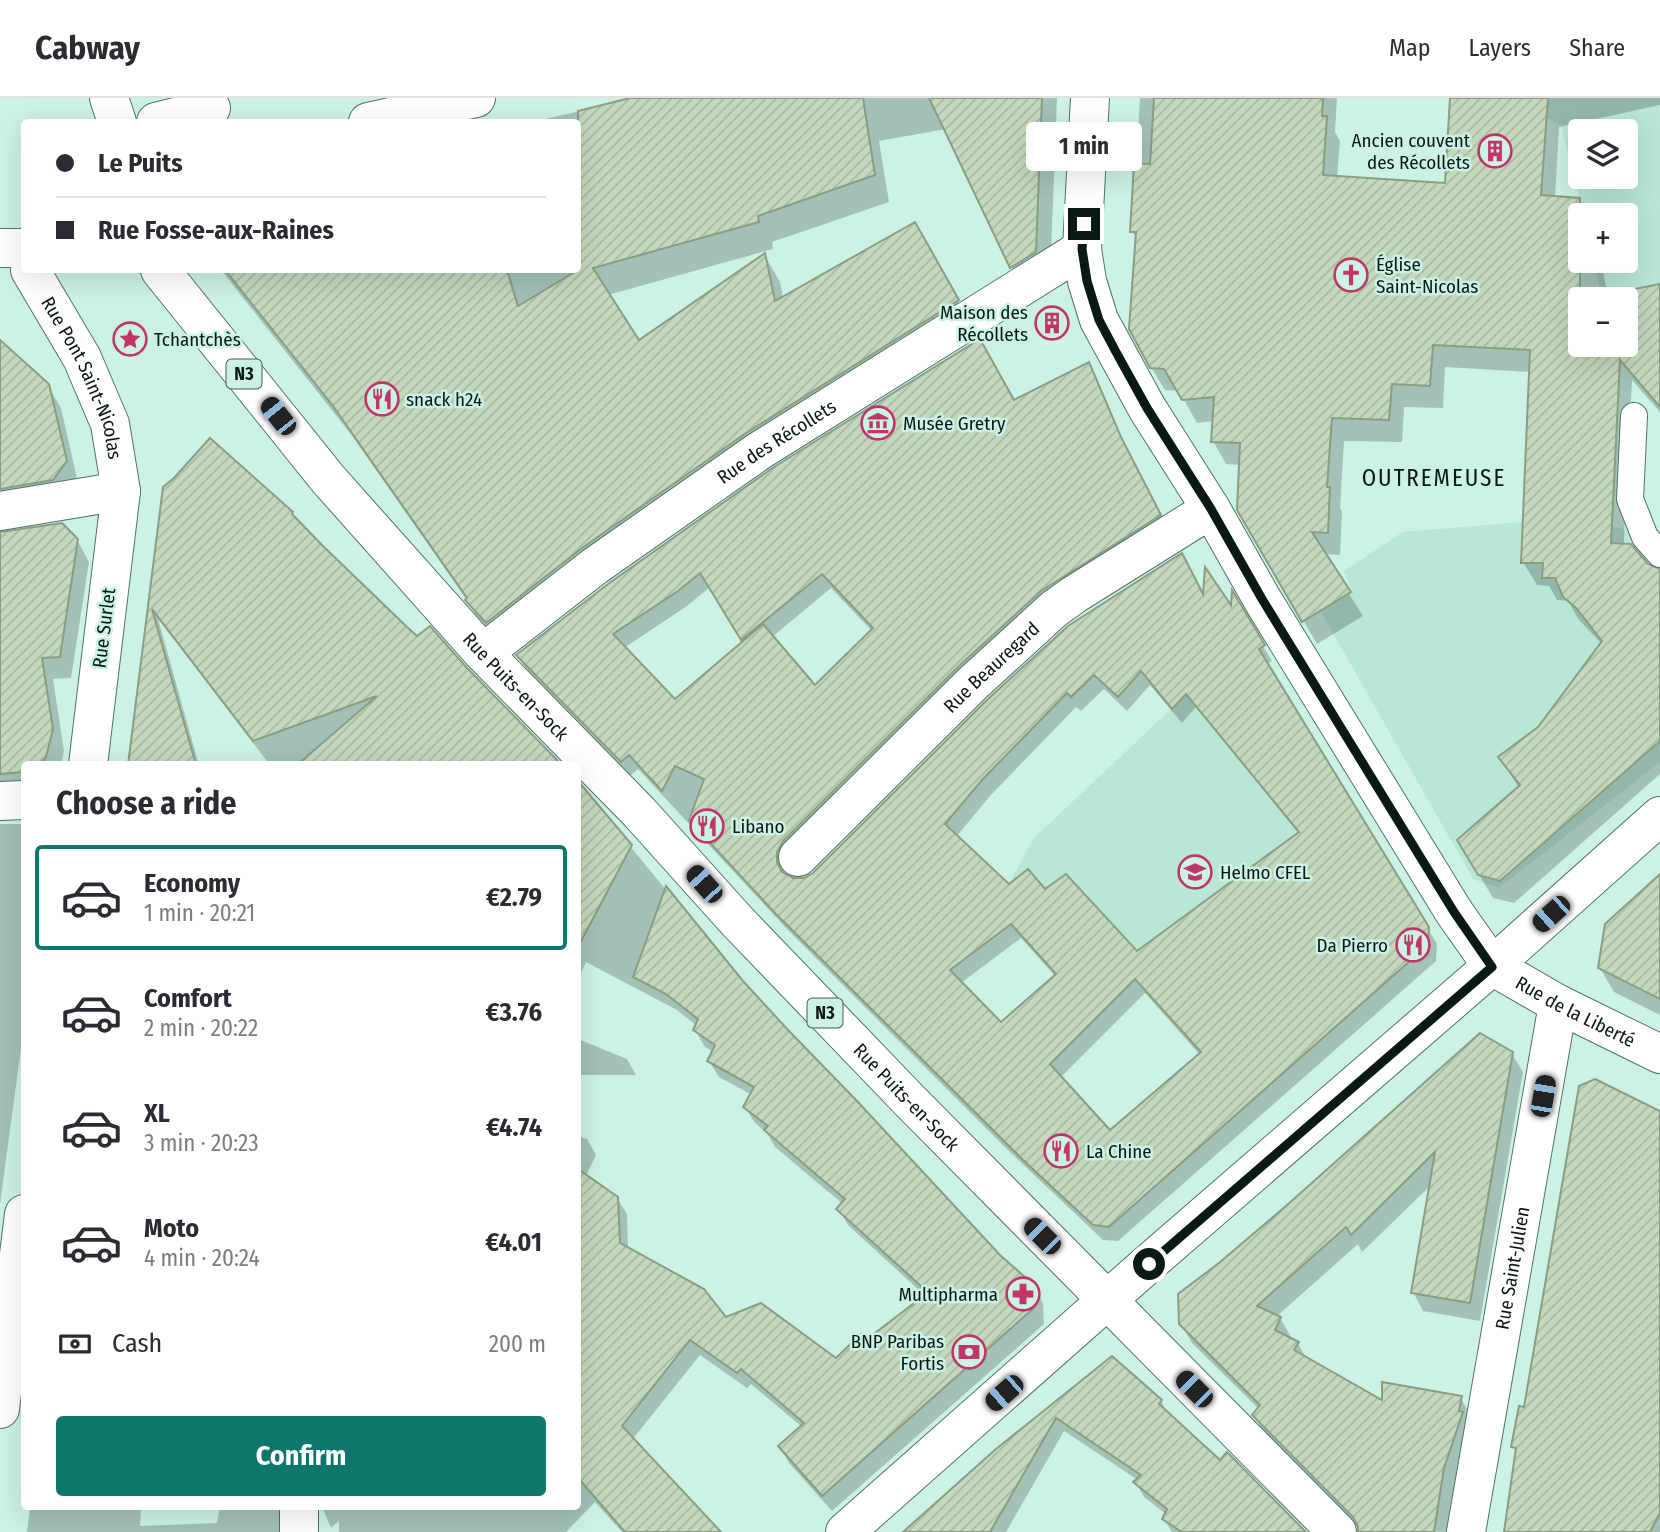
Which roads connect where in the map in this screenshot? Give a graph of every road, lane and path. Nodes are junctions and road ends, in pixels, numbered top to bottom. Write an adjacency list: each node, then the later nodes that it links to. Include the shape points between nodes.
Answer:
1 (109, 98): 5 (street)
2 (476, 98): 7 (street)
3 (1090, 98): 8 (street)
4 (213, 109): 6 (street)
5 (116, 119)
6 (169, 119)
7 (382, 119)
8 (1082, 249): 13 (street, via 1099,320 1147,408); 16 (street, Rue des Récollets, via 759,451 595,566)
9 (31, 273): 12 (street, Rue Pont Saint-Nicolas, via 82,358 110,424)
10 (162, 273): 16 (street, Rue Puits-en-Sock / N3, via 328,479)
11 (1633, 416): 15 (lane, via 1630,499 1644,537)
12 (121, 491): 14 (street); 17 (street, Rue Surlet)
13 (1211, 509): 21 (street, Rue Beauregard, via 1055,609 973,683); 22 (street, via 1262,599)
14 (0, 511)
15 (1660, 555)
16 (483, 653): 26 (street, Rue Puits-en-Sock / N3)
17 (88, 761)
18 (21, 800): 19 (street)
19 (0, 802)
20 (1660, 816): 22 (street)
21 (798, 858)
22 (1492, 967): 23 (street, Rue de la Liberté); 26 (street)
23 (1558, 1004): 24 (street, Rue de la Liberté); 32 (street, Rue Saint-Julien)
24 (1660, 1054)
25 (21, 1238): 27 (street)
26 (1107, 1303): 30 (street); 31 (street, Rue Puits-en-Sock / N3)
27 (0, 1409)
28 (299, 1510): 29 (street)
29 (299, 1532)
30 (845, 1532)
31 (1337, 1532)
32 (1466, 1532)

